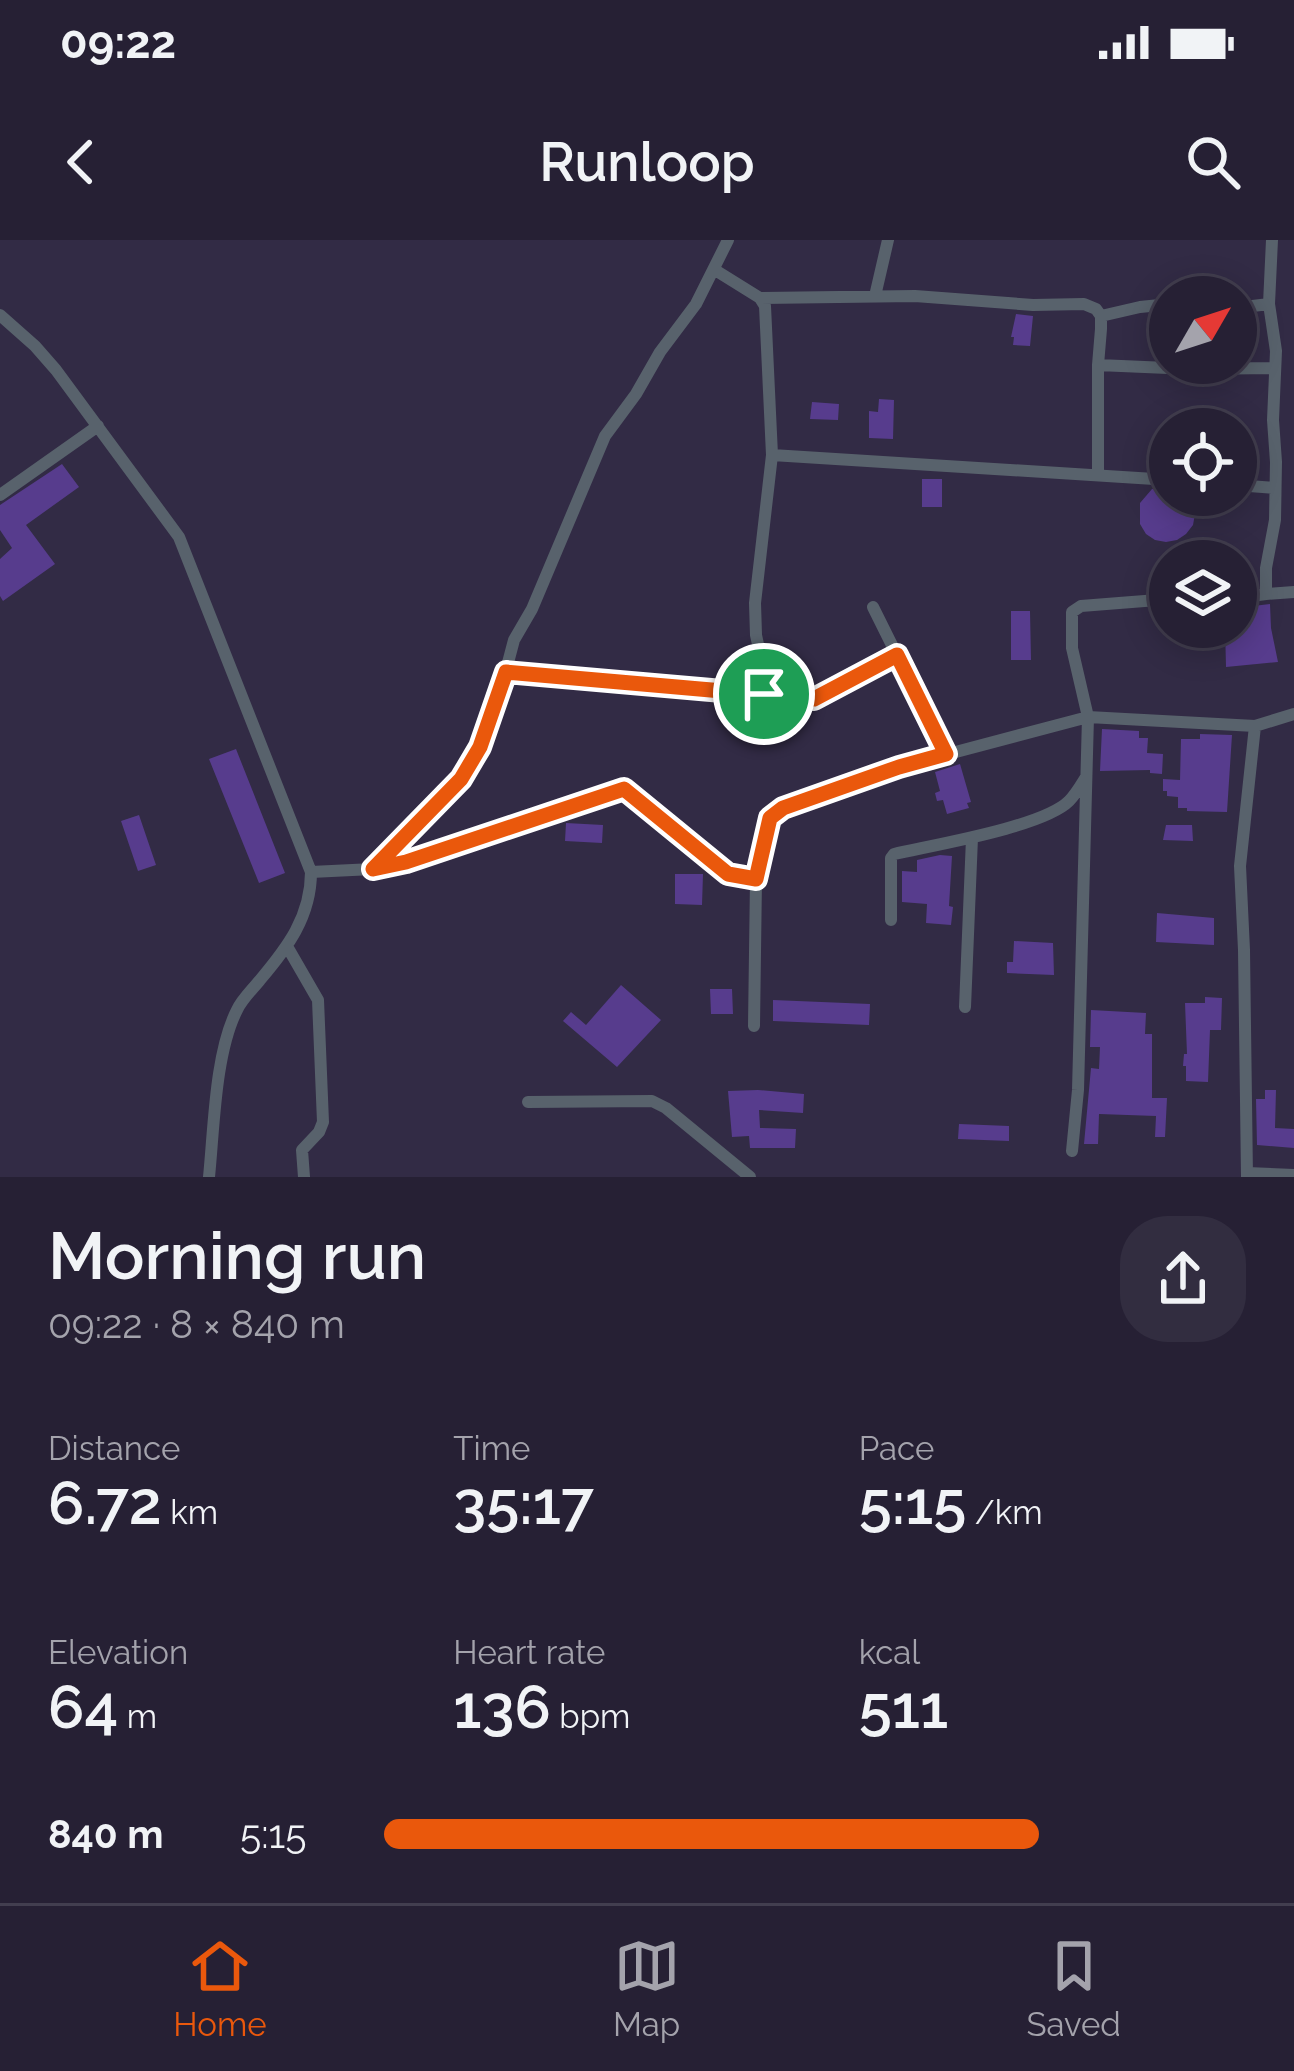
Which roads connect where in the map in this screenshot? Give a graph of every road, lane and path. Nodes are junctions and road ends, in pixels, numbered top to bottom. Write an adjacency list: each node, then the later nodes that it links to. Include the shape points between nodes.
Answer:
1 (728, 240): 4 (street)
2 (888, 240): 5 (street)
3 (1272, 240): 7 (street)
4 (715, 270): 6 (street); 27 (street, via 604,436)
5 (875, 296): 6 (street); 11 (street, via 1084,304)
6 (760, 298): 15 (street)
7 (1269, 304): 8 (street); 13 (street)
8 (1257, 305)
9 (1149, 306): 11 (street)
10 (0, 315): 14 (street)
11 (1101, 316): 12 (street)
12 (1098, 365): 13 (street); 16 (street)
13 (1275, 368): 19 (street)
14 (98, 426): 20 (street); 36 (street, via 179,537)
15 (772, 455): 16 (street); 28 (street, via 755,603)
16 (1098, 475): 17 (street)
17 (1149, 479)
18 (1257, 487): 19 (street)
19 (1274, 488): 22 (street)
20 (0, 495)
21 (1294, 592): 22 (street)
22 (1266, 594): 23 (street)
23 (1257, 595)
24 (1149, 601): 30 (street, via 1072,613)
25 (874, 607): 26 (street)
26 (897, 655): 28 (street, via 820,697); 32 (street)
27 (506, 672): 28 (street); 35 (street, via 461,779)
28 (764, 694)
29 (1294, 714): 31 (street)
30 (1088, 717): 31 (street); 32 (street); 33 (street)
31 (1255, 726): 45 (street, via 1240,866)
32 (946, 754): 37 (street, via 783,808 770,818)
33 (1088, 775): 34 (street, via 1057,810); 43 (street)
34 (972, 838): 38 (street, via 894,854); 40 (street)
35 (373, 869): 36 (street); 37 (street, via 624,789 728,874)
36 (311, 872): 39 (street, via 307,906)
37 (756, 879): 41 (street)
38 (892, 920)
39 (288, 948): 46 (street, via 238,1006 228,1032); 47 (street, via 318,1000 323,1122 302,1150)
40 (965, 1007)
41 (754, 1026)
42 (528, 1102): 48 (street, via 652,1101)
43 (1072, 1151)
44 (1294, 1174): 45 (street)
45 (1247, 1175)
46 (209, 1177)
47 (304, 1177)
48 (750, 1177)

